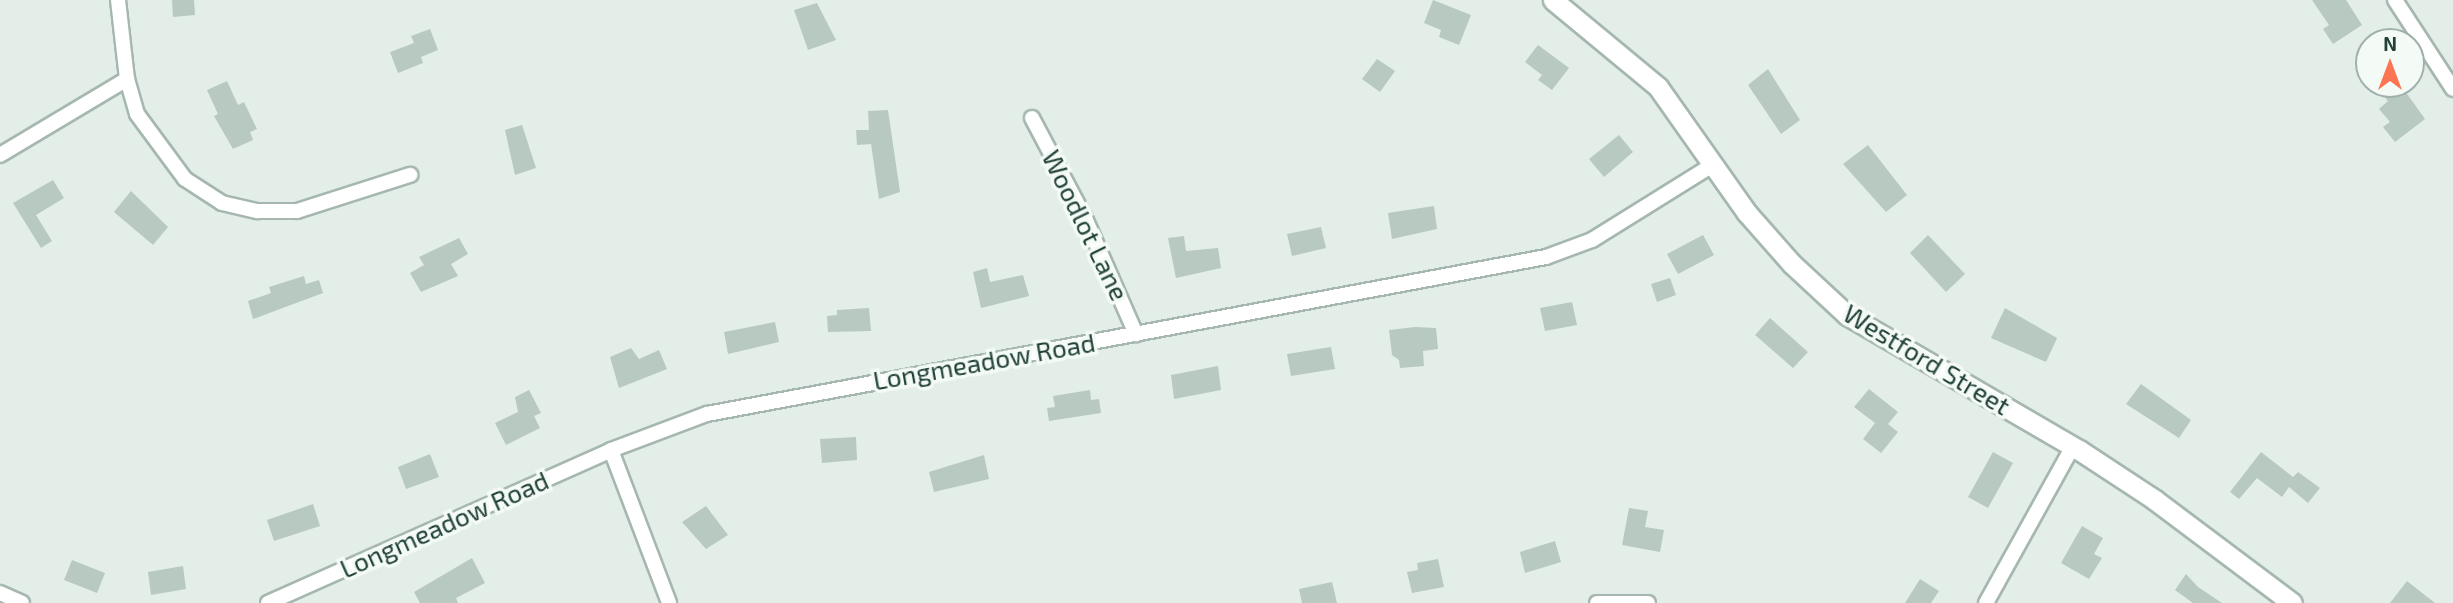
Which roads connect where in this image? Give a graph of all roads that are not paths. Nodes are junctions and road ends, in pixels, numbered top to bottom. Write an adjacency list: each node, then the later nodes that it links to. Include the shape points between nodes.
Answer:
1 (118, 0): 4 (street)
2 (1553, 0): 8 (main road, Westford Street, via 1658,87)
3 (2396, 0): 5 (street)
4 (127, 79): 7 (street); 9 (street, via 137,114 150,135 185,179 222,203 258,211 297,211)
5 (2453, 89)
6 (1032, 118): 10 (street, Woodlot Lane, via 1086,218)
7 (0, 155)
8 (1710, 166): 10 (street, Longmeadow Road, via 1592,240 1546,257); 11 (main road, Westford Street, via 1792,264 1847,314)
9 (410, 174)
10 (1136, 334): 12 (street, Longmeadow Road, via 770,400 708,414)
11 (2074, 446): 19 (street); 20 (main road, Westford Street, via 2155,500)
12 (611, 450): 15 (street, Longmeadow Road); 16 (street)
13 (0, 593): 14 (street)
14 (22, 603)
15 (268, 603)
16 (669, 603)
17 (1597, 603): 18 (street)
18 (1647, 603)
19 (1986, 603)
20 (2292, 603)

